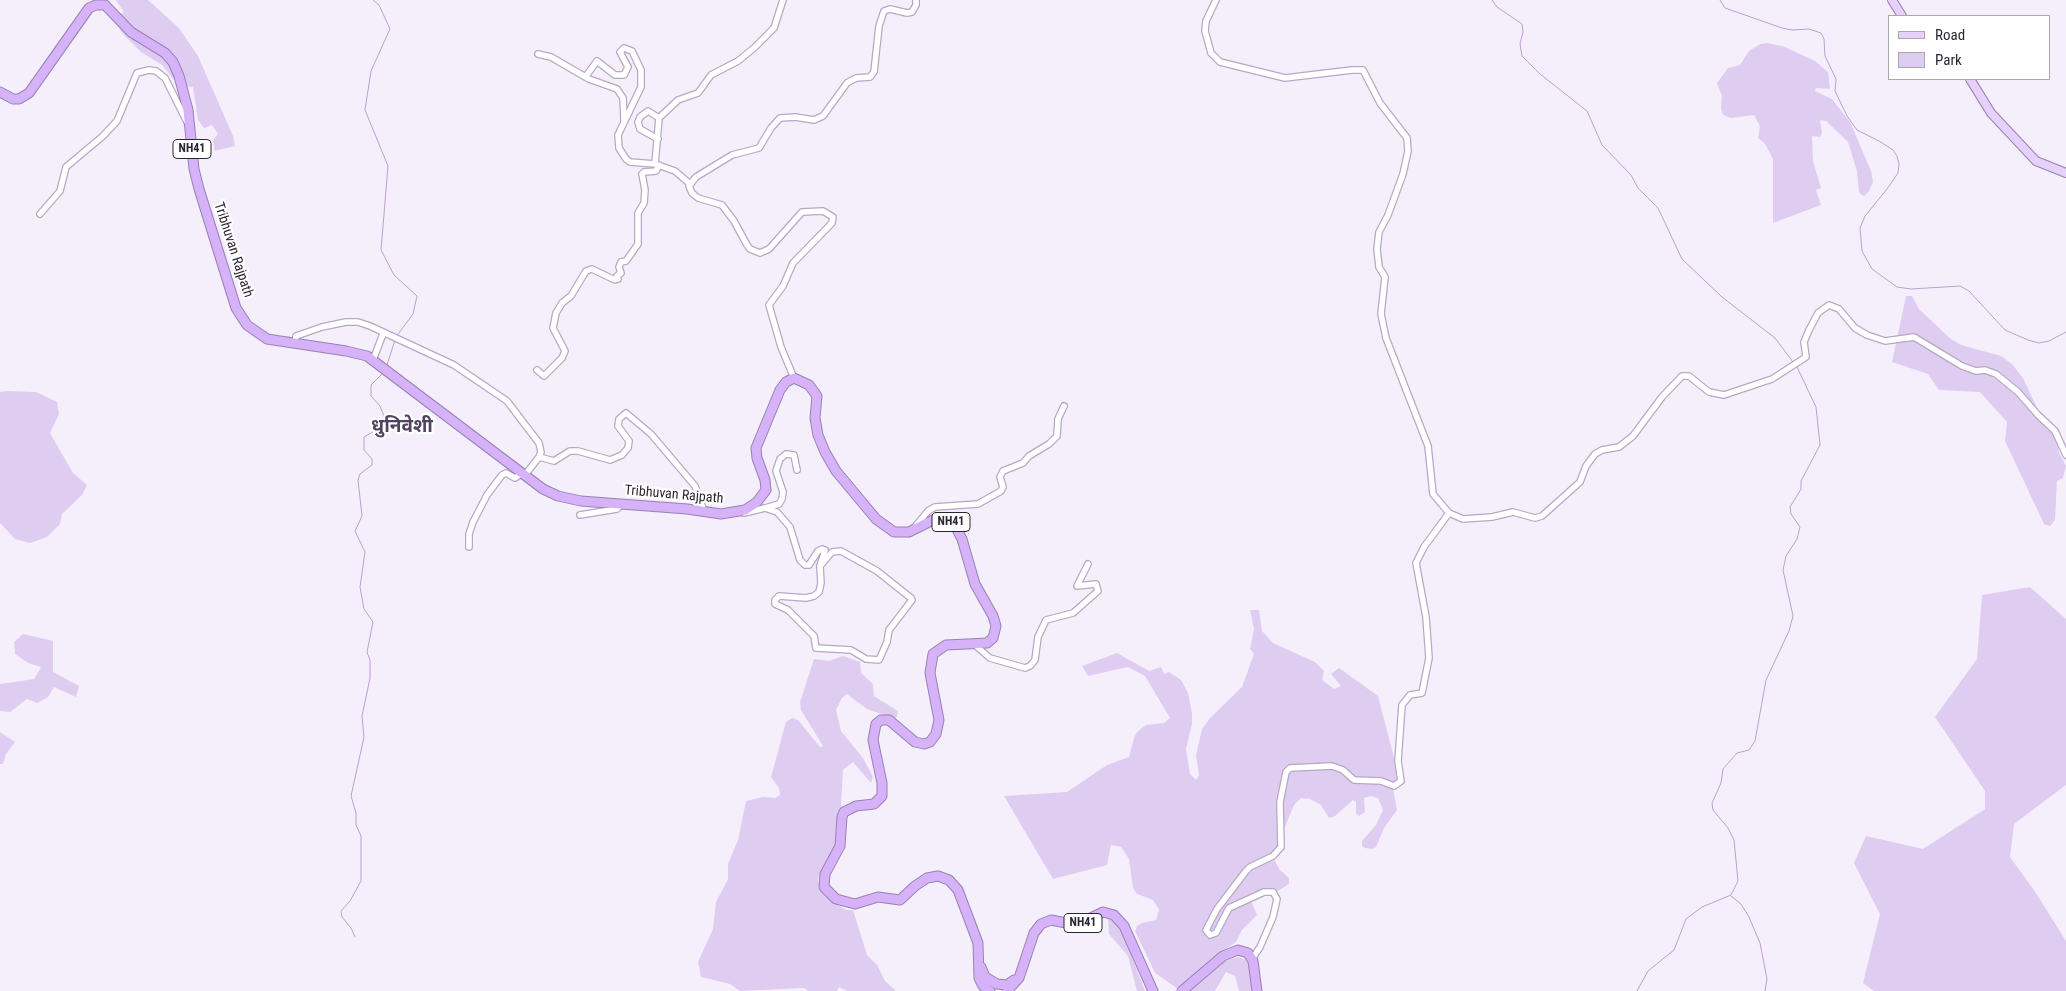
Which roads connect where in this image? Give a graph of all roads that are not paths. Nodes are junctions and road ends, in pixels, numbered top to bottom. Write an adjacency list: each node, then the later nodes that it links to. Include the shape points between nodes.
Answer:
1 (784, 0): 10 (street, via 774,28 754,48 738,61 711,75 698,93 678,100)
2 (916, 0): 16 (street, via 912,12 884,11 874,72 870,77 856,78 847,83 822,116 814,120 780,118 759,148 732,155)
3 (1216, 0): 31 (street, via 1205,31 1207,44 1220,62 1285,78 1364,70 1380,103 1407,138 1403,174 1379,232 1376,249 1379,267 1385,277 1381,314 1386,338 1428,446 1433,494)
4 (1892, 0): 5 (main road)
5 (1901, 15)
6 (538, 54): 7 (street, via 551,57)
7 (586, 76): 11 (street, via 619,91 623,98); 11 (street, via 597,61 615,75 624,75 628,67 620,52 624,48 632,51 641,70 642,87)
8 (1971, 80): 15 (main road, via 1991,113 2036,161)
9 (0, 92): 12 (highway, Tribhuvan Rajpath / NH41, via 13,99 29,93 89,8 96,4 105,5 131,32 165,53 173,62 180,76)
10 (659, 118): 13 (street); 13 (street, via 648,111 638,122 640,129)
11 (624, 123): 14 (street, via 617,138 622,155 630,162)
12 (189, 126): 17 (street, via 165,78 156,71 137,73 116,121 104,136 66,167 60,191); 19 (highway, Tribhuvan Rajpath / NH41, via 199,189 236,308 255,333 266,339)
13 (658, 139): 14 (street)
14 (657, 165): 16 (street, via 676,171); 21 (street, via 656,171 642,174 645,190 644,203 638,212 638,244 626,261 621,262 618,279 592,269 586,270 571,296 556,313 553,328 565,351 562,358 544,376)
15 (2066, 173)
16 (690, 184): 22 (street, via 694,195 719,203 726,209 747,245 755,252 764,253 769,249 802,212 823,211 833,217 830,226 793,263 783,286 769,305 780,347)
17 (40, 214)
18 (383, 334): 19 (street, via 358,322 346,322 322,326 296,336); 20 (street); 25 (street, via 454,366 507,401 538,443)
19 (295, 344): 20 (highway, Tribhuvan Rajpath / NH41, via 358,353)
20 (373, 360): 27 (highway, Tribhuvan Rajpath / NH41)
21 (537, 370)
22 (794, 378): 33 (highway, Tribhuvan Rajpath / NH41, via 780,390 758,441 756,455 766,482 765,492 749,508); 34 (highway, NH41, via 807,383 815,393 818,435 836,471 885,527 898,533)
23 (1064, 406): 34 (street, via 1058,419 1057,436 1023,463 1004,471 1000,477 1001,491 978,504 935,507)
24 (2066, 456): 31 (street, via 2055,430 2002,378 1985,370 1976,371 1962,366 1914,337 1878,340 1855,328 1839,309 1829,305 1818,313 1809,330 1804,342 1806,357 1772,379 1724,395 1709,392 1689,376 1682,376 1633,436 1619,447 1595,454 1580,482 1542,516 1535,518 1513,512 1463,519)
25 (539, 457): 27 (street); 30 (street, via 554,460 570,451 578,451 616,459 628,448 629,441 618,426 620,416 626,413 651,434 695,486)
26 (797, 470): 29 (street, via 794,455 786,454 780,459 776,471 782,499 779,504)
27 (524, 474): 28 (highway, Tribhuvan Rajpath / NH41, via 558,496); 35 (street, via 514,478 506,473 502,475 473,522 469,534)
28 (622, 504): 30 (highway, Tribhuvan Rajpath / NH41); 32 (street, via 617,509)
29 (765, 508): 33 (street, via 732,516); 37 (street, via 777,512 790,527 800,560 805,565 809,566 818,551 824,549)
30 (704, 511): 33 (highway, Tribhuvan Rajpath / NH41)
31 (1448, 513): 39 (street, via 1416,563 1426,617 1429,658 1422,694 1410,695 1402,705 1398,761 1401,781 1394,786 1381,781 1354,780 1343,770 1332,766 1290,768 1286,772 1280,802 1281,847 1273,856 1246,871 1217,909 1206,930 1210,935 1216,933 1230,908 1264,892 1273,892 1277,899 1273,917)
32 (580, 514)
33 (721, 514)
34 (912, 530): 38 (highway, NH41, via 928,521 940,519 952,522 958,531 975,584 995,623 991,641)
35 (470, 547)
36 (1088, 564): 38 (street, via 1077,586 1096,584 1098,591 1073,613 1046,620 1038,637 1035,660 1030,666 1024,668 990,658)
37 (820, 567): 37 (street, via 819,592 806,598 779,596 775,604 788,610 814,636 816,648 851,650 866,659 879,660 890,630 911,598 877,571 841,551 832,552)
38 (975, 645): 40 (highway, NH41, via 946,645 932,657 930,677 939,720 936,734 930,742 921,744 912,740 889,720 876,724 873,740 883,786 882,796 874,804 856,806 844,812 840,846 823,882 832,897 855,904 878,897 901,900 927,878 946,878 959,893 978,943)
39 (1252, 959): 45 (highway, via 1241,950 1228,953); 46 (highway)
40 (979, 960): 41 (highway, via 985,977 997,984 1007,985); 42 (highway, NH41, via 978,978)
41 (1021, 972): 43 (highway, NH41, via 1015,985); 44 (highway, NH41, via 1034,933 1041,924 1052,920 1078,925 1105,912 1117,917 1124,926)
42 (990, 991)
43 (1007, 991)
44 (1152, 991)
45 (1182, 991)
46 (1257, 991)

